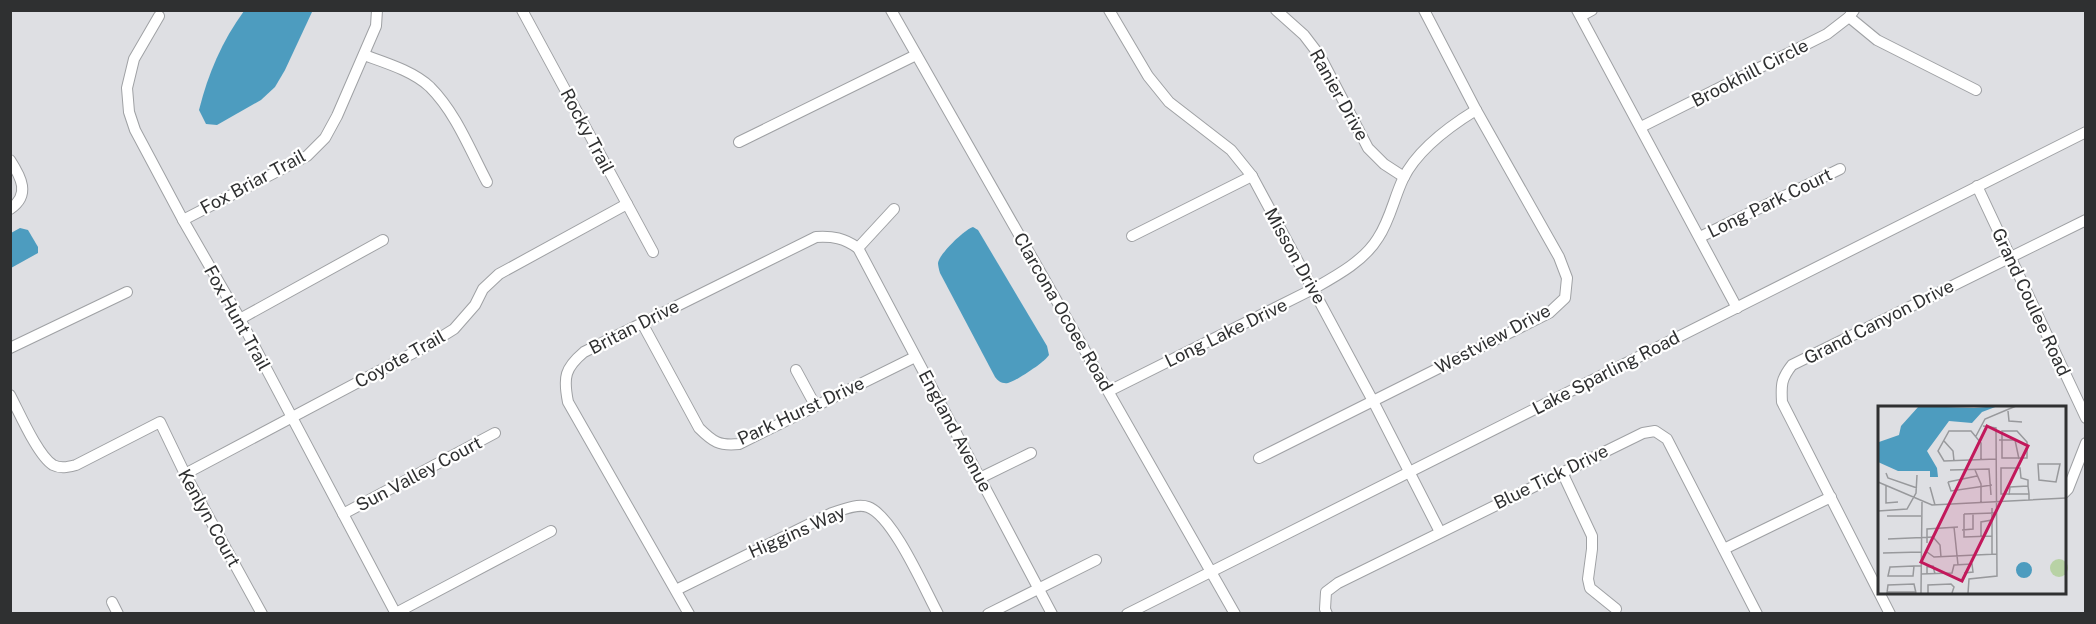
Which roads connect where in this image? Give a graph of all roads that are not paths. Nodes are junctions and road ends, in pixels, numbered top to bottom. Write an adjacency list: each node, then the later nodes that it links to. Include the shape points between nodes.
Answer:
1 (377, 10): 12 (street, Fox Briar Trail, via 376,26)
2 (522, 10): 24 (street, Rocky Trail)
3 (891, 10): 11 (street, Clarcona Ocoee Road)
4 (1109, 10): 20 (street, Misson Drive, via 1148,76 1169,102 1231,150)
5 (1276, 10): 21 (street, Ranier Drive, via 1320,56 1368,148)
6 (1424, 10): 14 (street, Westview Drive)
7 (1592, 10): 8 (street)
8 (1579, 13): 15 (street)
9 (1851, 14): 13 (street, via 1877,40); 15 (street, Brookhill Circle, via 1827,34)
10 (159, 16): 28 (street, Fox Hunt Trail, via 134,59 127,88 129,112)
11 (916, 54): 17 (street); 43 (street, Clarcona Ocoee Road)
12 (364, 55): 22 (street, via 404,70 429,86 450,111); 28 (street, Fox Briar Trail, via 329,131 307,156)
13 (1976, 90)
14 (1476, 110): 21 (street, Long Lake Drive, via 1449,127); 45 (street, Westview Drive, via 1559,257 1567,278 1565,298 1549,313)
15 (1641, 127): 30 (street)
16 (2085, 132): 23 (street, Lake Sparling Road)
17 (739, 142)
18 (10, 160): 25 (street, via 23,189 18,204)
19 (1840, 169): 30 (street, Long Park Court)
20 (1252, 176): 29 (street); 35 (street, Misson Drive)
21 (1404, 177): 35 (street, Long Lake Drive, via 1378,240 1339,274)
22 (487, 182)
23 (1977, 186): 34 (street, Grand Coulee Road); 37 (street, Lake Sparling Road)
24 (627, 204): 33 (street, Rocky Trail); 47 (street, Coyote Trail, via 499,274 454,329)
25 (10, 209)
26 (894, 209): 32 (street)
27 (2085, 219): 34 (street, Grand Canyon Drive)
28 (183, 220): 38 (street, Fox Hunt Trail)
29 (1132, 236)
30 (1700, 237): 37 (street)
31 (383, 240): 38 (street)
32 (858, 248): 39 (street, Britan Drive, via 835,236 816,237); 41 (street, England Avenue)
33 (653, 252)
34 (2010, 256): 48 (street, Grand Coulee Road); 58 (street, Grand Canyon Drive, via 1792,365 1783,377 1782,402)
35 (1313, 290): 43 (street, Long Lake Drive); 45 (street, Misson Drive)
36 (127, 292): 40 (street)
37 (1737, 308): 53 (street, Lake Sparling Road)
38 (240, 320): 47 (street, Fox Hunt Trail)
39 (642, 323): 46 (street, Park Hurst Drive, via 699,428 712,440 725,446 739,444); 66 (street, Britan Drive, via 584,352 569,364 564,384 568,402)
40 (10, 348)
41 (915, 357): 46 (street, Park Hurst Drive); 56 (street, England Avenue)
42 (796, 370): 46 (street)
43 (1109, 391): 64 (street, Clarcona Ocoee Road)
44 (10, 395): 55 (street, Kenlyn Court, via 42,454 63,468 160,422)
45 (1373, 401): 52 (street, Westview Drive); 53 (street, Misson Drive)
46 (815, 405)
47 (292, 417): 55 (street, Coyote Trail); 59 (street, Fox Hunt Trail)
48 (2085, 418)
49 (495, 433): 59 (street, Sun Valley Court)
50 (2085, 443): 57 (street)
51 (1031, 453): 56 (street)
52 (1259, 458)
53 (1409, 472): 61 (street, Misson Drive); 64 (street, Lake Sparling Road)
54 (1562, 472): 61 (street, Blue Tick Drive); 62 (street, Blue Tick Drive, via 1655,431 1667,439); 70 (street, via 1592,536 1590,588)
55 (184, 474): 73 (street, Kenlyn Court)
56 (980, 478): 67 (street, England Avenue)
57 (2066, 492)
58 (1830, 497): 62 (street); 65 (street, Grand Canyon Drive)
59 (344, 514): 71 (street, Fox Hunt Trail)
60 (551, 531): 71 (street)
61 (1440, 532): 80 (street, Blue Tick Drive, via 1338,583 1326,592)
62 (1724, 549): 81 (street)
63 (1096, 560): 67 (street)
64 (1212, 570): 78 (street, Lake Sparling Road); 79 (street, Clarcona Ocoee Road)
65 (1878, 589)
66 (676, 590): 74 (street, Britan Drive); 75 (street, Higgins Way, via 832,513 866,506 879,513 892,528)
67 (1039, 590): 76 (street); 77 (street, England Avenue)
68 (1880, 594): 82 (street, Grand Canyon Drive)
69 (112, 602): 72 (street)
70 (1616, 609)
71 (396, 613)
72 (118, 614)
73 (262, 614)
74 (689, 614)
75 (938, 614)
76 (988, 614)
77 (1052, 614)
78 (1127, 614)
79 (1235, 614)
80 (1327, 614)
81 (1757, 614)
82 (1890, 614)

